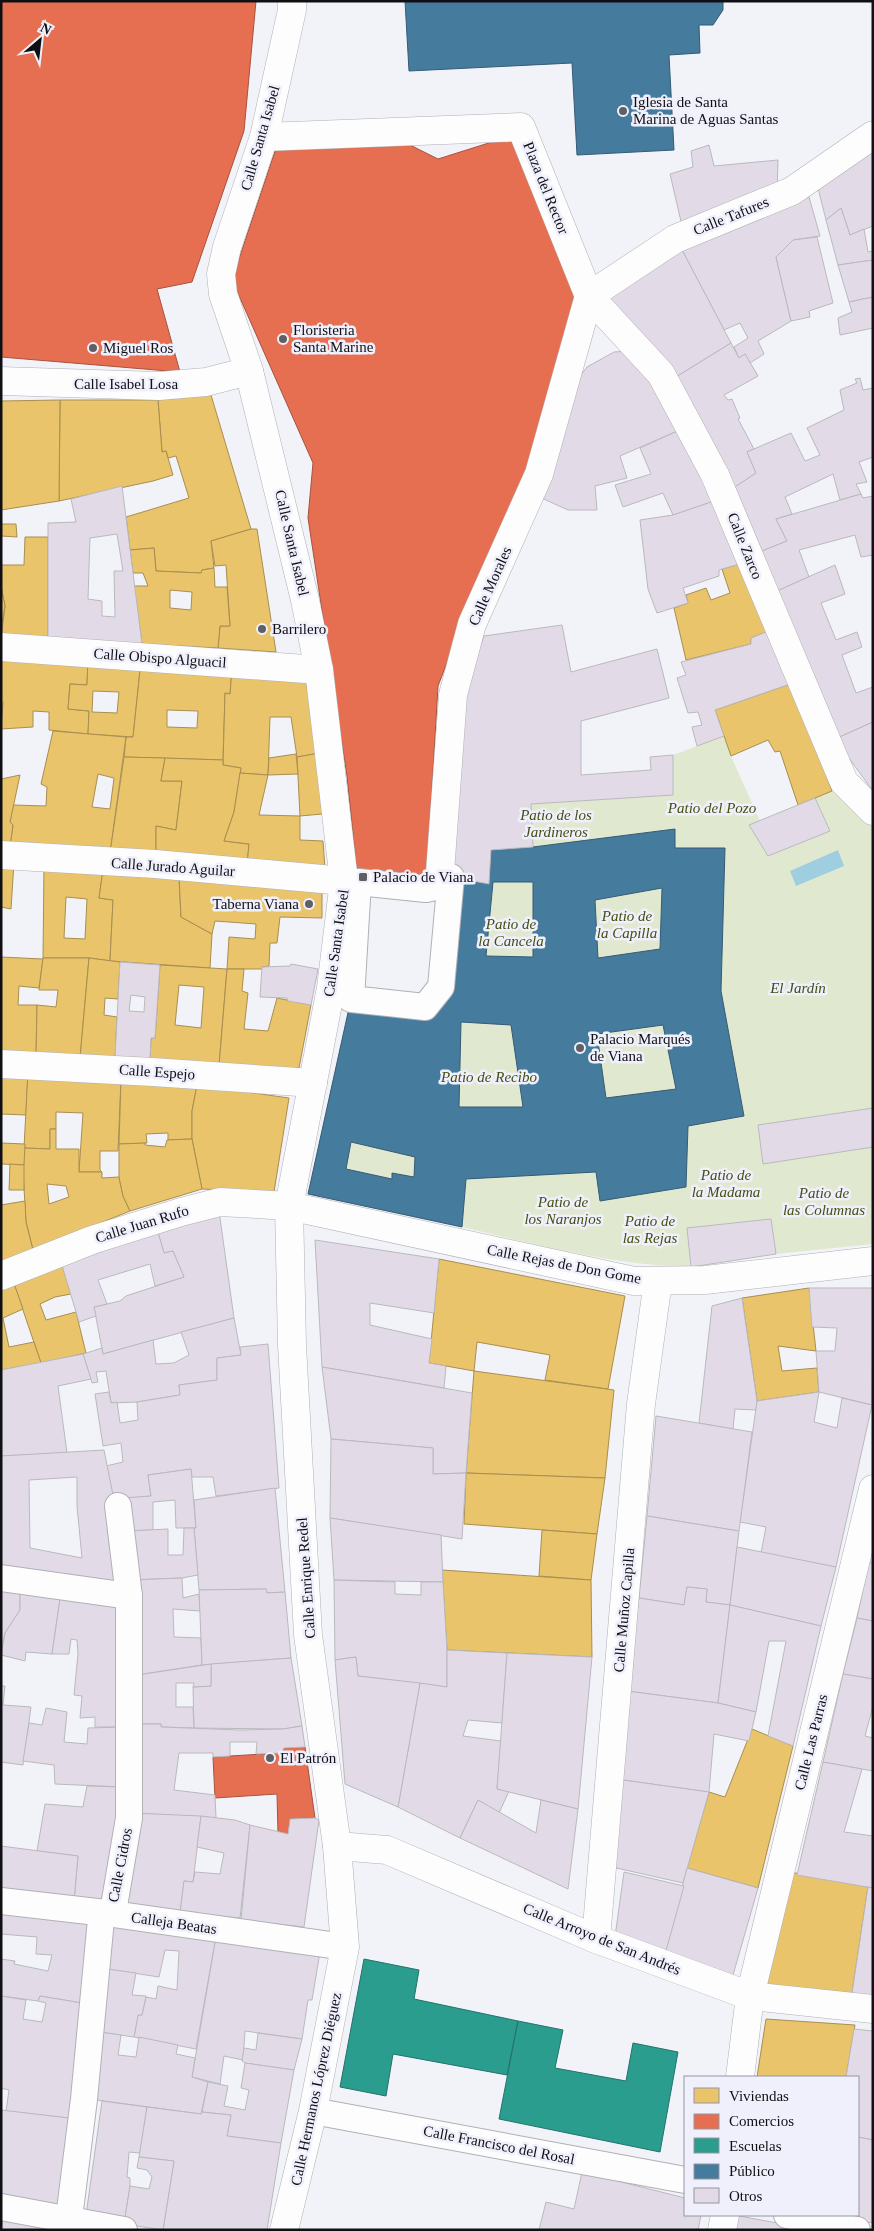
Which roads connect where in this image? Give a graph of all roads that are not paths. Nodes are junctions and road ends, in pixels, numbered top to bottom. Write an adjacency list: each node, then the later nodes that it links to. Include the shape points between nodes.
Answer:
1 (292, 6): 3 (street, Calle Santa Isabel)
2 (873, 135): 4 (street, Calle Tafures, via 792,191 675,239)
3 (264, 137): 4 (street, Plaza del Rector, via 521,127); 5 (street, Calle Santa Isabel, via 221,274 223,294)
4 (589, 296): 9 (street, Calle Zarco, via 661,374 715,475 844,782); 12 (street, Calle Morales, via 539,474 472,624 453,695)
5 (249, 371): 6 (street, Calle Isabel Losa, via 206,382 159,386); 8 (street, Calle Santa Isabel)
6 (1, 382)
7 (1, 647): 8 (street, Calle Obispo Alguacil)
8 (319, 670): 11 (street, Calle Santa Isabel)
9 (873, 811)
10 (1, 855): 11 (street, Calle Jurado Aguilar, via 155,864)
11 (351, 884): 12 (street); 13 (street, Calle Santa Isabel)
12 (438, 890): 13 (street, via 451,877 441,988 425,1007 351,1000)
13 (342, 990): 15 (street, Calle Santa Isabel)
14 (1, 1064): 15 (street, Calle Espejo)
15 (313, 1084): 16 (street, Calle Santa Isabel)
16 (289, 1206): 18 (street, Calle Juan Rufo, via 220,1202 191,1209 92,1240); 19 (street, Calle Rejas de Don Gome, via 634,1281); 24 (street, Calle Enrique Redel, via 292,1345 308,1635)
17 (873, 1261): 19 (street, Calle Rejas de Don Gome, via 705,1280)
18 (1, 1276)
19 (658, 1281): 27 (street, Calle Muñoz Capilla, via 642,1404)
20 (873, 1489): 29 (street, Calle Las Parras)
21 (118, 1506): 23 (street, Calle Cidros)
22 (1, 1578): 23 (street)
23 (129, 1596): 26 (street, Calle Cidros, via 129,1818 114,1906)
24 (338, 1846): 27 (street, Calle Arroyo de San Andrés, via 387,1850); 28 (street, Calle Enrique Redel)
25 (1, 1901): 26 (street, Calleja Beatas)
26 (106, 1913): 28 (street, Calleja Beatas); 37 (street, Calle Cidros, via 101,1919)
27 (596, 1939): 29 (street, Calle Arroyo de San Andrés)
28 (346, 1947): 32 (street, Calle Hermanos Lóprez Diéguez)
29 (750, 1996): 30 (street, Calle Arroyo de San Andrés); 31 (street, Calle Las Parras)
30 (873, 2009)
31 (740, 2076)
32 (313, 2111): 33 (street, Calle Francisco del Rosal); 39 (street, Calle Hermanos Lóprez Diéguez)
33 (684, 2180)
34 (1, 2207): 37 (street)
35 (725, 2216): 40 (street)
36 (792, 2216): 41 (street)
37 (69, 2218): 38 (street)
38 (124, 2230)
39 (284, 2230)
40 (722, 2230)
41 (857, 2230)

